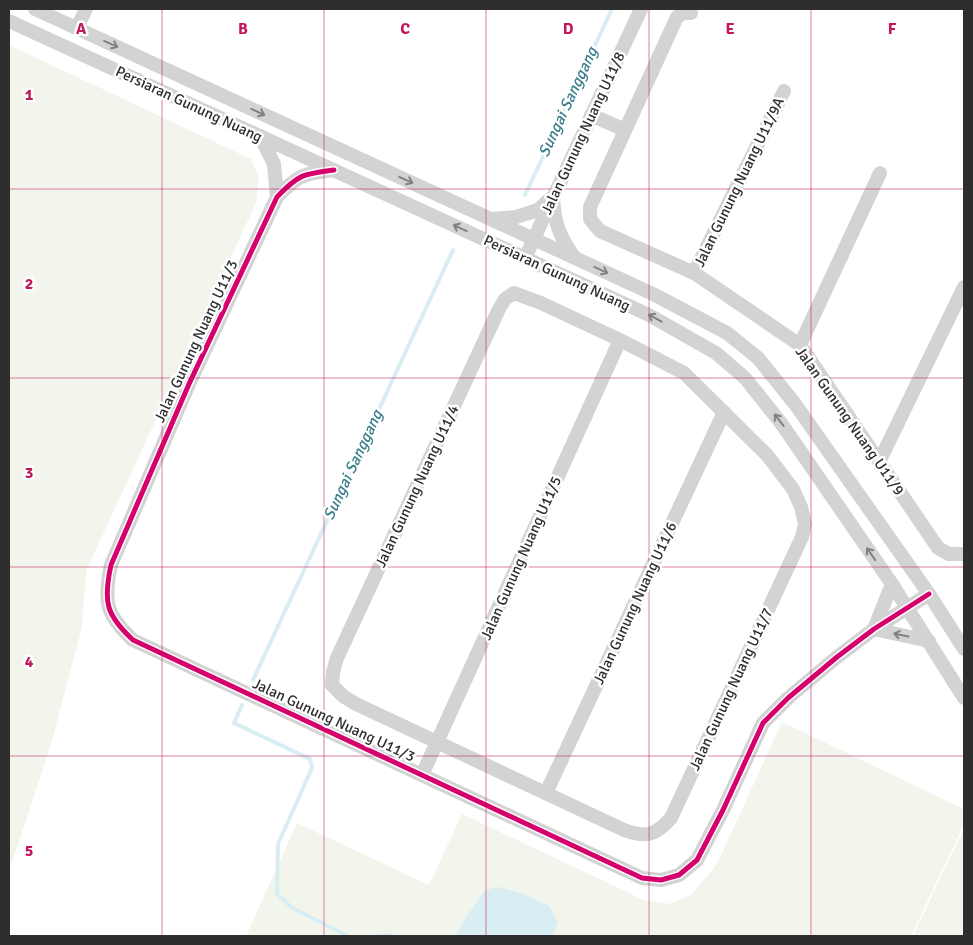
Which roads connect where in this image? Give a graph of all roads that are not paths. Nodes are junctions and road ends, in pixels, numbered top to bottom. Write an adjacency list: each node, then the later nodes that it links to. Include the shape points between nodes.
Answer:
1 (35, 9): 6 (street, Persiaran Gunung Nuang)
2 (86, 9): 6 (street)
3 (641, 9): 8 (street, Jalan Gunung Nuang U11/8)
4 (690, 14): 9 (street, Jalan Gunung Nuang U11/9, via 677,17)
5 (9, 21): 10 (street, Persiaran Gunung Nuang)
6 (77, 28): 15 (street, Persiaran Gunung Nuang, one-way to 15)
7 (784, 90): 19 (street, Jalan Gunung Nuang U11/9A)
8 (591, 115): 9 (street); 13 (street, Jalan Gunung Nuang U11/8)
9 (625, 130): 19 (street, Jalan Gunung Nuang U11/9, via 590,207 590,219 600,231)
10 (260, 136): 11 (street, Persiaran Gunung Nuang); 14 (street, via 274,164)
11 (334, 170): 14 (street, Jalan Gunung Nuang U11/3, via 309,173 293,180); 18 (street, Persiaran Gunung Nuang, one-way to 11)
12 (880, 174): 22 (street)
13 (553, 196): 15 (street, via 538,210 516,217); 16 (street, Jalan Gunung Nuang U11/8); 17 (street, via 554,219 561,239)
14 (277, 197): 34 (street, Jalan Gunung Nuang U11/3, via 189,384 111,565 107,584 110,614 118,627 133,640)
15 (491, 219): 16 (street, Persiaran Gunung Nuang)
16 (534, 239): 17 (street, Persiaran Gunung Nuang); 18 (street, Jalan Gunung Nuang U11/8)
17 (574, 257): 27 (street, Persiaran Gunung Nuang, one-way to 27, via 727,333 758,358 795,404)
18 (525, 258): 26 (street, Persiaran Gunung Nuang, one-way to 18, via 781,423 745,378 716,353 648,315)
19 (694, 273): 22 (street, Jalan Gunung Nuang U11/9)
20 (964, 287): 24 (street)
21 (620, 340): 23 (street, via 684,373); 33 (street, Jalan Gunung Nuang U11/5); 33 (street, Jalan Gunung Nuang U11/4, via 528,297 514,293 505,299 337,658 332,685 343,696)
22 (800, 345): 24 (street, Jalan Gunung Nuang U11/9)
23 (724, 412): 35 (street, Jalan Gunung Nuang U11/6); 35 (street, Jalan Gunung Nuang U11/7, via 767,454 793,489 805,524 802,537 671,818 651,835 637,834)
24 (879, 462): 25 (street, Jalan Gunung Nuang U11/9, via 938,548 949,554)
25 (964, 554)
26 (892, 584): 28 (street, Persiaran Gunung Nuang); 29 (street)
27 (929, 594): 28 (street, Jalan Gunung Nuang U11/3); 31 (street, Persiaran Gunung Nuang)
28 (908, 607): 29 (street, Jalan Gunung Nuang U11/3); 30 (street, Persiaran Gunung Nuang)
29 (874, 629): 30 (street, one-way to 29); 34 (street, Jalan Gunung Nuang U11/3, via 788,698 763,723 697,860 678,875 661,880 642,878)
30 (929, 641): 32 (street, Persiaran Gunung Nuang)
31 (964, 649)
32 (964, 698)
33 (438, 742): 34 (street, Jalan Gunung Nuang U11/5); 35 (street)
34 (422, 775)
35 (546, 793)

